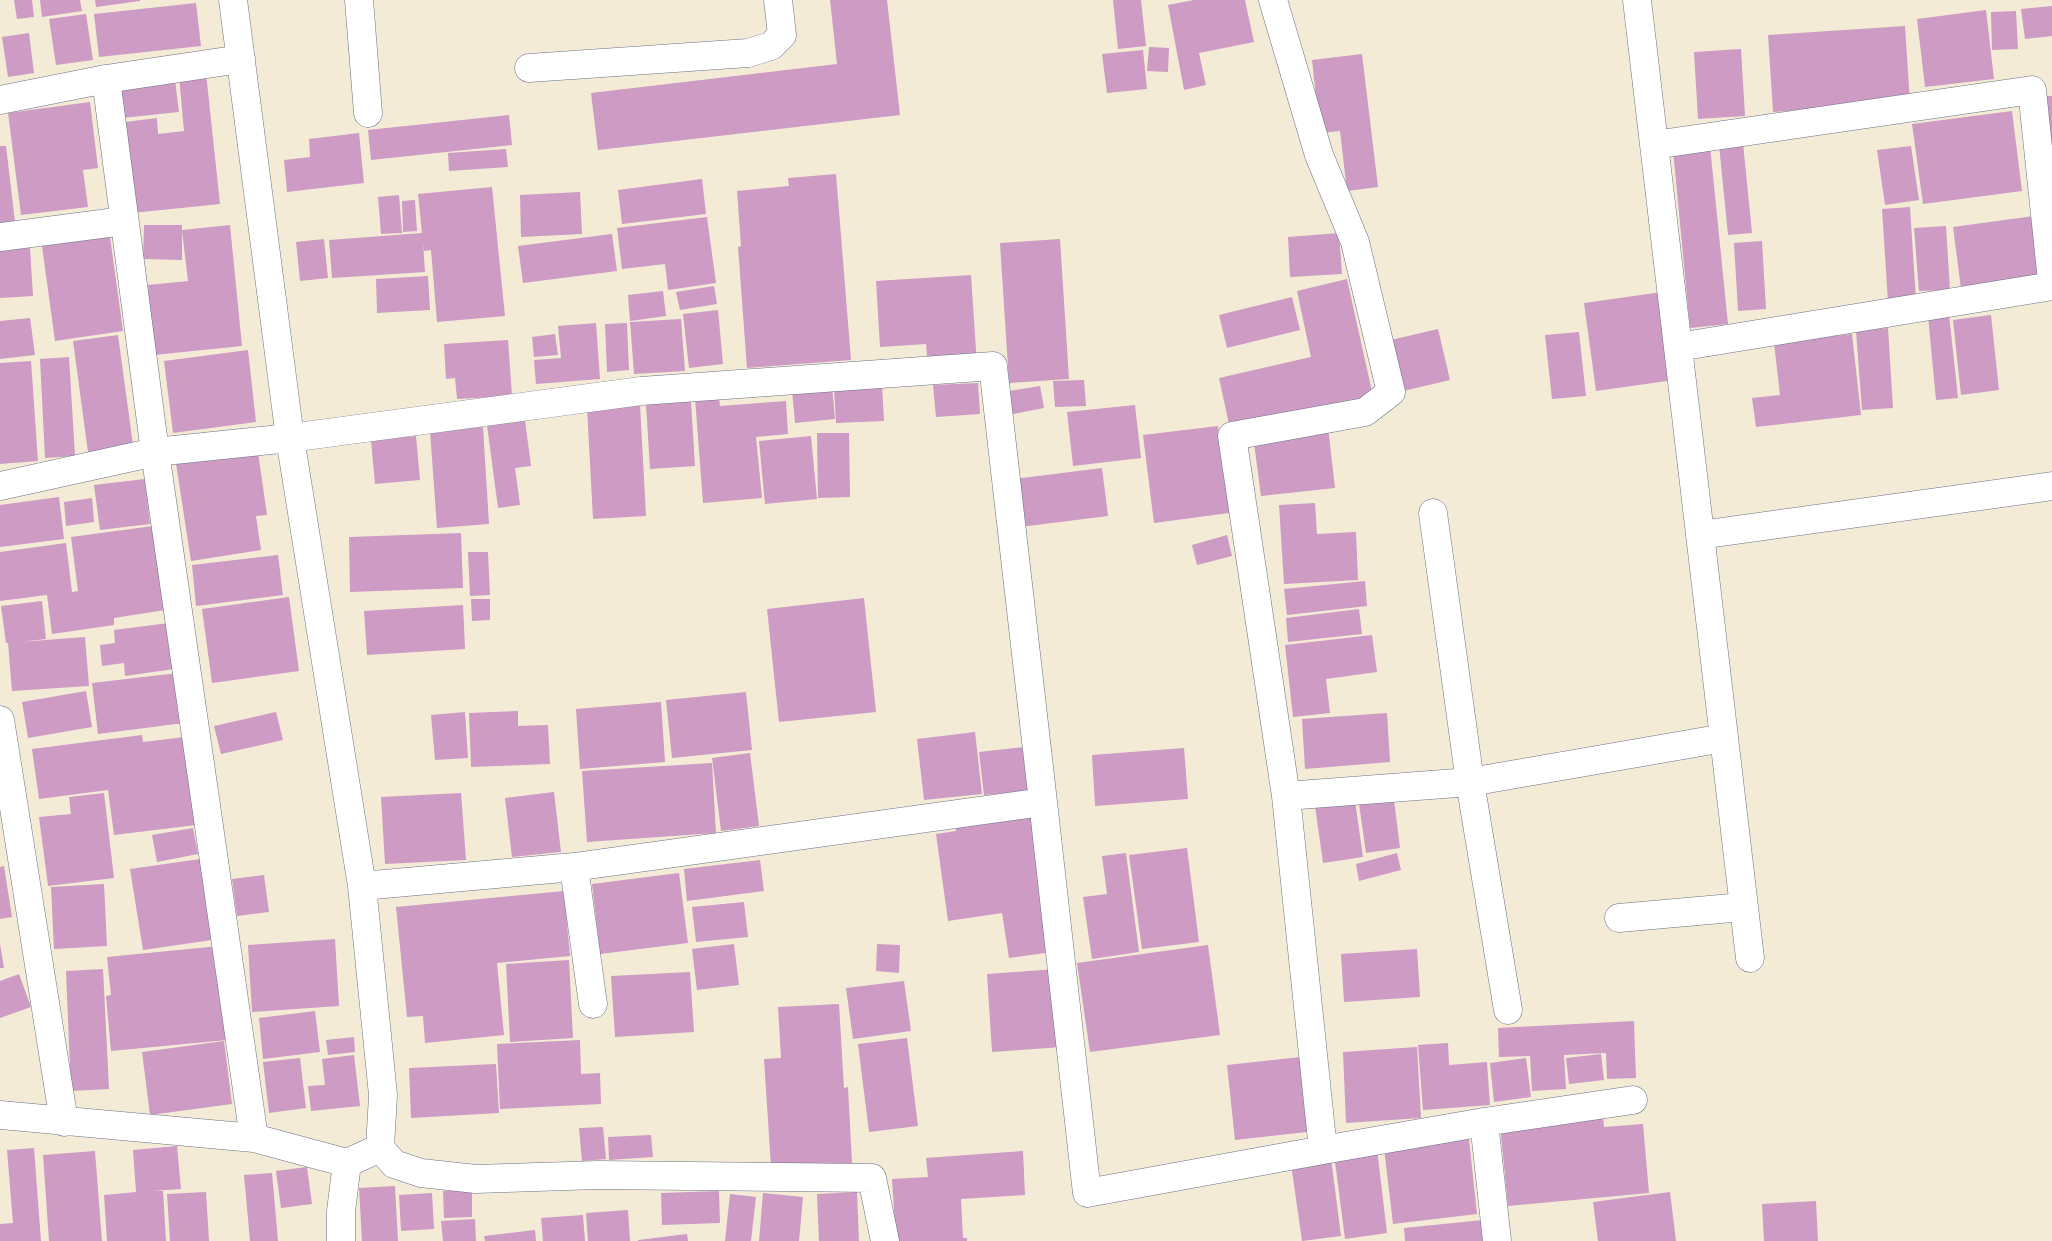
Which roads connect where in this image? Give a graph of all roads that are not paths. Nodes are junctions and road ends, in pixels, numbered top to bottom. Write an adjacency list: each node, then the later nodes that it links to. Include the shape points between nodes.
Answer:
1 (233, 0): 6 (street)
2 (359, 0): 11 (street)
3 (778, 0): 7 (street, via 782,34 772,46 748,53)
4 (1273, 0): 27 (street, via 1319,155 1355,242 1391,392 1365,412 1232,436)
5 (1637, 0): 12 (street)
6 (241, 59): 8 (street); 18 (street)
7 (529, 68)
8 (106, 78): 10 (street); 13 (street)
9 (2042, 88): 12 (street); 15 (street)
10 (0, 100)
11 (368, 113)
12 (1654, 144): 17 (street)
13 (124, 221): 14 (street); 19 (street)
14 (0, 237)
15 (2052, 282)
16 (2052, 286): 17 (street)
17 (1678, 347): 23 (street)
18 (290, 438): 19 (street); 28 (street, via 641,391 993,366); 30 (street)
19 (155, 452): 20 (street); 40 (street)
20 (0, 486)
21 (2052, 486): 23 (street)
22 (1433, 513): 26 (street)
23 (1700, 535): 25 (street)
24 (0, 720): 38 (street)
25 (1724, 738): 26 (street); 31 (street)
26 (1470, 782): 27 (street); 35 (street)
27 (1286, 796): 42 (street)
28 (1043, 802): 29 (street); 42 (street, via 1087,1192)
29 (574, 867): 30 (street); 34 (street)
30 (362, 886): 41 (street, via 383,1095)
31 (1743, 907): 32 (street); 33 (street)
32 (1619, 918)
33 (1750, 958)
34 (593, 1004)
35 (1508, 1010)
36 (1633, 1100): 39 (street)
37 (0, 1115): 38 (street)
38 (64, 1122): 40 (street)
39 (1484, 1122): 42 (street); 46 (street)
40 (254, 1138): 43 (street)
41 (380, 1148): 43 (street); 45 (street, via 394,1164 421,1173 476,1179 598,1175 872,1178)
42 (1323, 1150)
43 (347, 1163): 44 (street, via 341,1210)
44 (342, 1241)
45 (885, 1241)
46 (1497, 1241)

